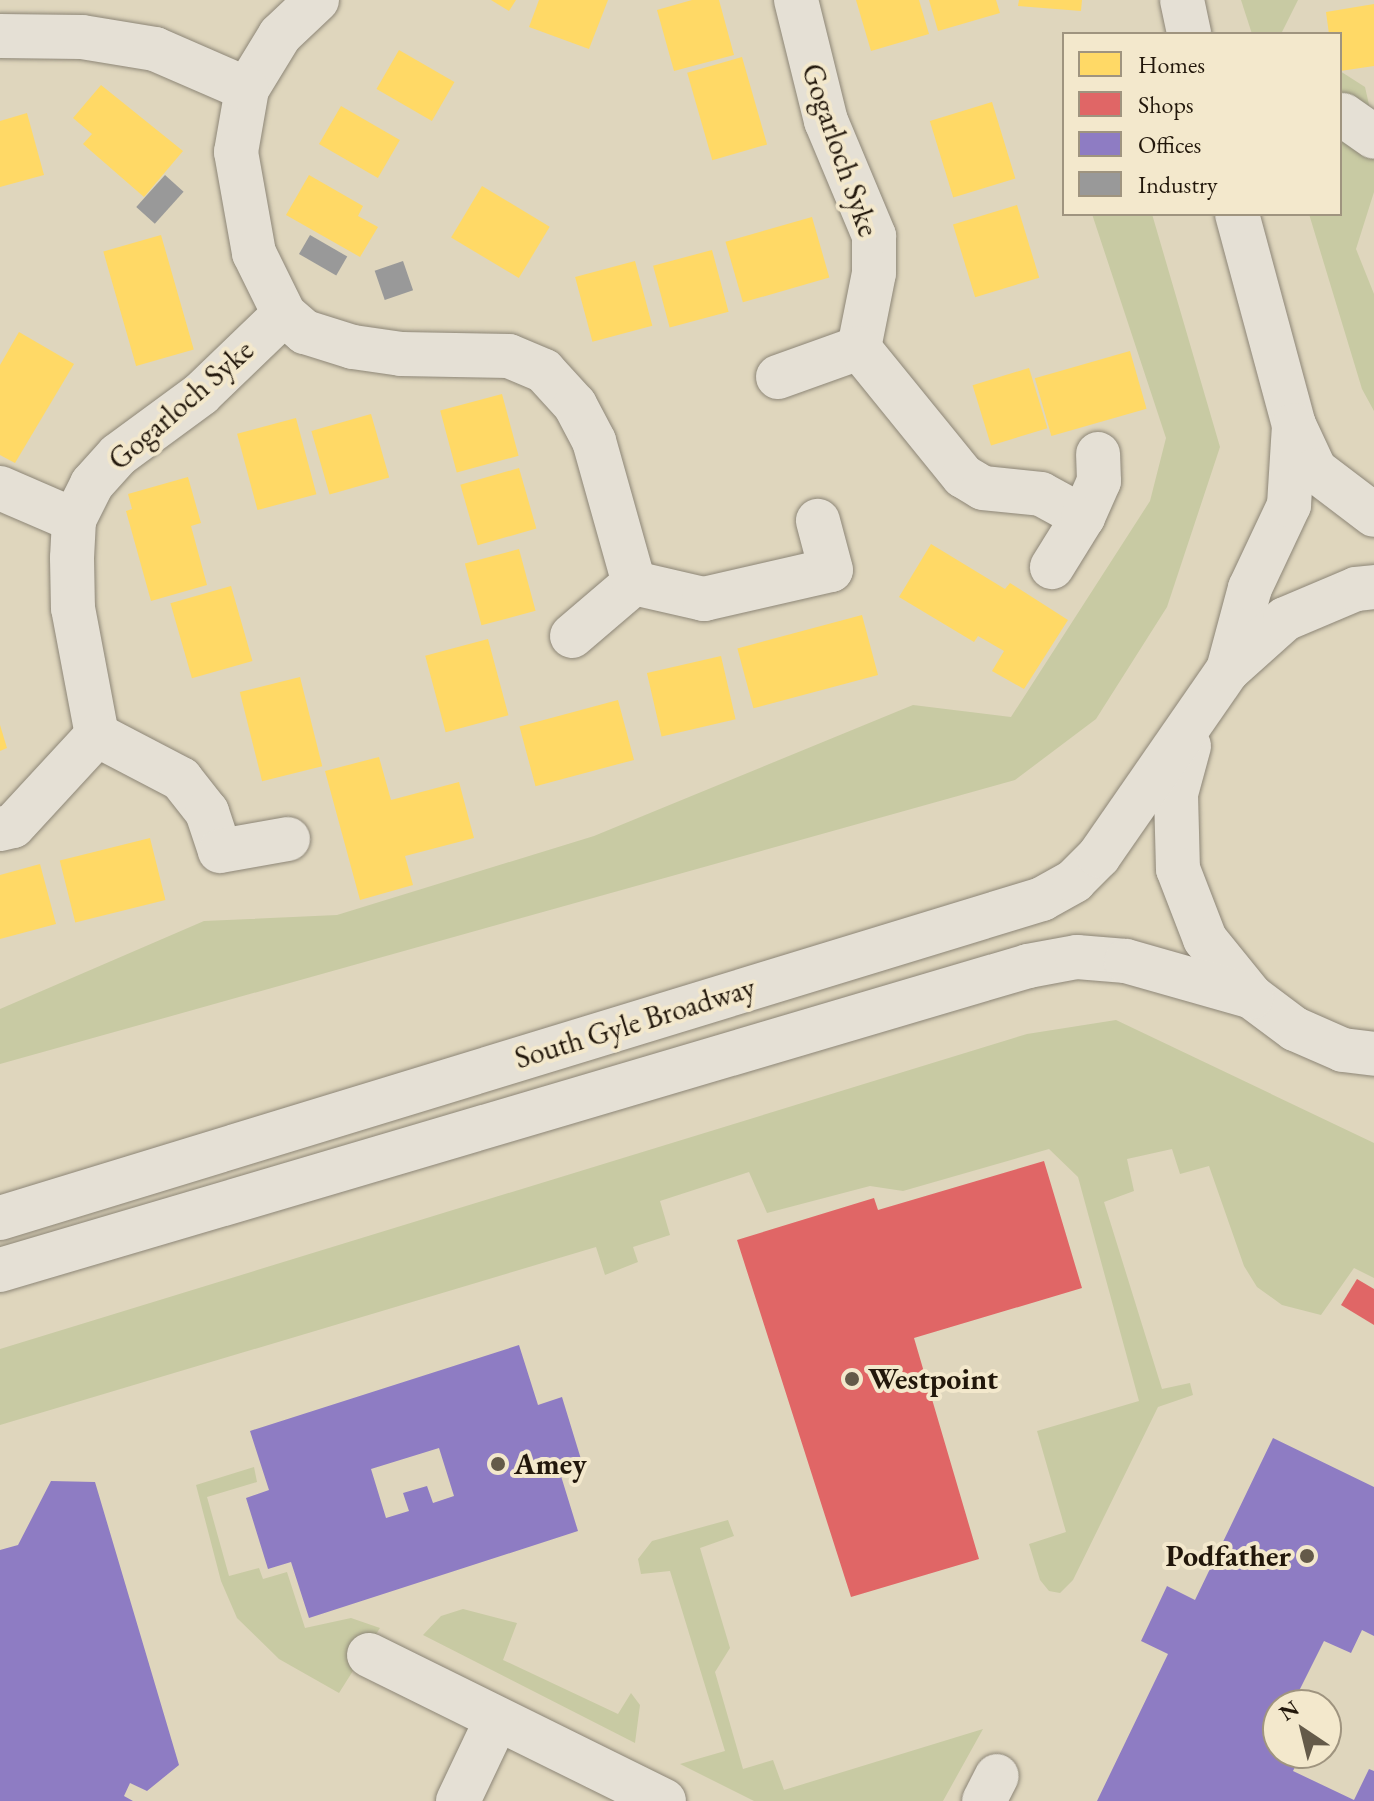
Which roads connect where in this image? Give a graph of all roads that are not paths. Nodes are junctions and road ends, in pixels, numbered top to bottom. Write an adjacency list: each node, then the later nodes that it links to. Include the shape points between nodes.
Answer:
1 (317, 0): 6 (street, via 280,35)
2 (796, 0): 9 (street, Gogarloch Syke, via 826,121 874,236 874,273)
3 (1182, 0): 4 (street)
4 (1189, 32)
5 (0, 36): 6 (street, via 82,37 155,49)
6 (247, 89): 8 (street, via 236,152 242,202 254,253)
7 (1238, 216): 11 (street)
8 (284, 314): 16 (street, Gogarloch Syke, via 201,394 118,455 92,484); 19 (street, via 305,332 353,347 401,354 509,356 544,371 575,405 594,441)
9 (859, 348): 10 (street); 15 (street, via 963,476 983,488 1041,494)
10 (778, 377)
11 (1294, 425): 14 (street, via 1315,470); 22 (street, via 1289,505 1250,588)
12 (1098, 454): 15 (street, via 1099,481)
13 (0, 488): 16 (street)
14 (1374, 515)
15 (1083, 517): 18 (street)
16 (74, 520): 24 (street, Gogarloch Syke, via 73,608)
17 (818, 521): 19 (street, via 831,570 704,599)
18 (1052, 567)
19 (634, 583): 21 (street)
20 (1374, 587): 22 (street, South Gyle Broadway, via 1356,589 1285,619)
21 (572, 636)
22 (1228, 670): 23 (street, South Gyle Broadway)
23 (1196, 721): 27 (street, South Gyle Broadway, via 1176,794 1178,869 1205,939); 29 (street, South Gyle Broadway, via 1099,856 1074,881 1042,899)
24 (97, 735): 25 (street, via 13,826); 26 (street, via 181,779 207,812 220,851)
25 (0, 829)
26 (288, 839)
27 (1252, 997): 28 (street, South Gyle Broadway, via 1295,1029); 30 (street, South Gyle Broadway, via 1126,961 1077,957 1028,966)
28 (1364, 1059)
29 (0, 1218)
30 (0, 1270)
31 (369, 1655): 32 (street)
32 (497, 1719): 33 (street); 34 (street)
33 (458, 1801)
34 (664, 1801)

